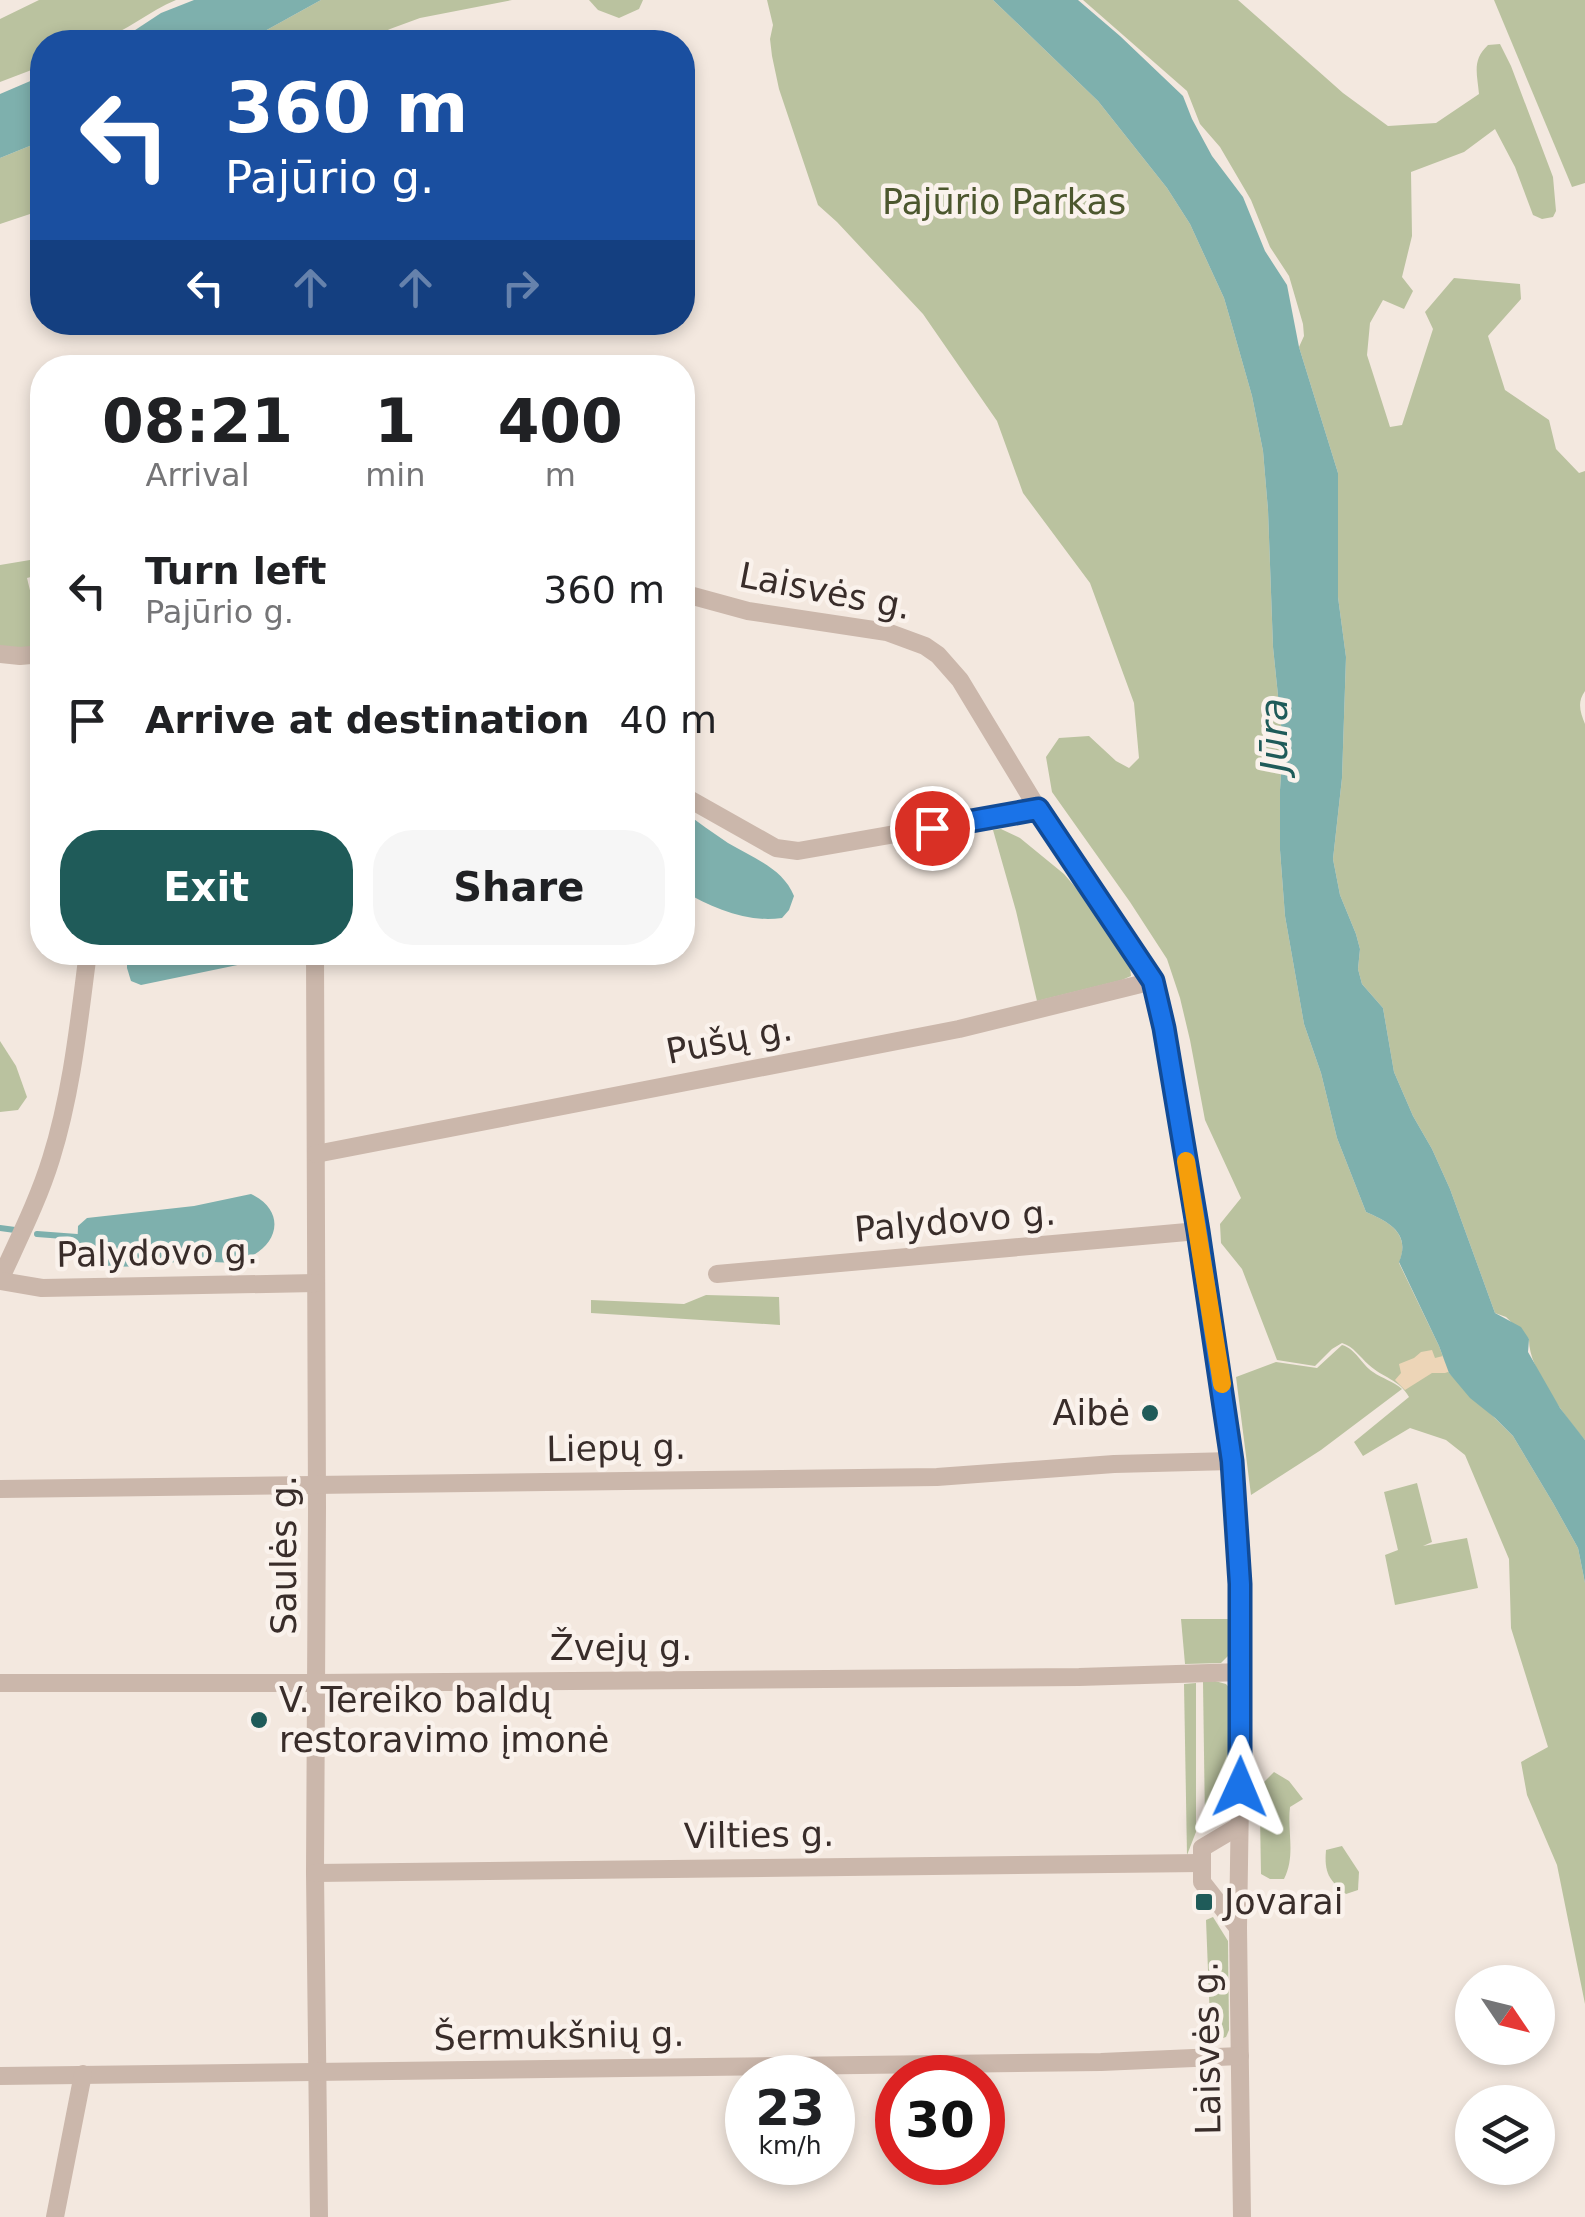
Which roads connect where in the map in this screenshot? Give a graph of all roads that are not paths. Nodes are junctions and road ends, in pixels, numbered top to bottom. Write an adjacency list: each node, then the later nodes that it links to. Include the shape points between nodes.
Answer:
1 (695, 597): 5 (street, Laisvės g., via 888,632 925,646 960,680)
2 (0, 654): 3 (street)
3 (30, 655)
4 (695, 802): 5 (street, via 776,848 798,851)
5 (1038, 809): 8 (street, Laisvės g.)
6 (86, 965): 12 (street, via 52,1157)
7 (314, 965): 9 (street, Saulės g.)
8 (1153, 981): 9 (street, Pušų g., via 959,1029); 10 (street, Laisvės g.)
9 (316, 1154): 13 (street, Saulės g.)
10 (1198, 1231): 11 (street, Palydovo g.); 14 (street, Laisvės g.)
11 (718, 1274)
12 (0, 1280): 13 (street, Palydovo g., via 42,1288)
13 (316, 1282): 15 (street, Saulės g.)
14 (1232, 1461): 15 (street, Liepų g., via 936,1477); 17 (street, Laisvės g.)
15 (317, 1485): 16 (street, Liepų g.); 19 (street, Saulės g.)
16 (0, 1489)
17 (1242, 1672): 19 (street, Žvejų g.); 20 (street, Laisvės g.)
18 (0, 1682): 19 (street, Žvejų g.)
19 (316, 1683): 22 (street, Saulės g.)
20 (1239, 1826): 21 (street, via 1202,1848); 23 (street, Laisvės g.)
21 (1202, 1862): 22 (street, Vilties g.); 23 (street, via 1202,1882)
22 (316, 1873): 25 (street, Saulės g.)
23 (1238, 1928): 24 (street, Laisvės g.)
24 (1240, 2056): 25 (street, Šermukšnių g.); 30 (street, Laisvės g.)
25 (317, 2071): 26 (street, Šermukšnių g.); 29 (street, Saulės g.)
26 (83, 2074): 27 (street, Šermukšnių g.); 28 (street)
27 (0, 2076)
28 (55, 2217)
29 (320, 2217)
30 (1242, 2217)

